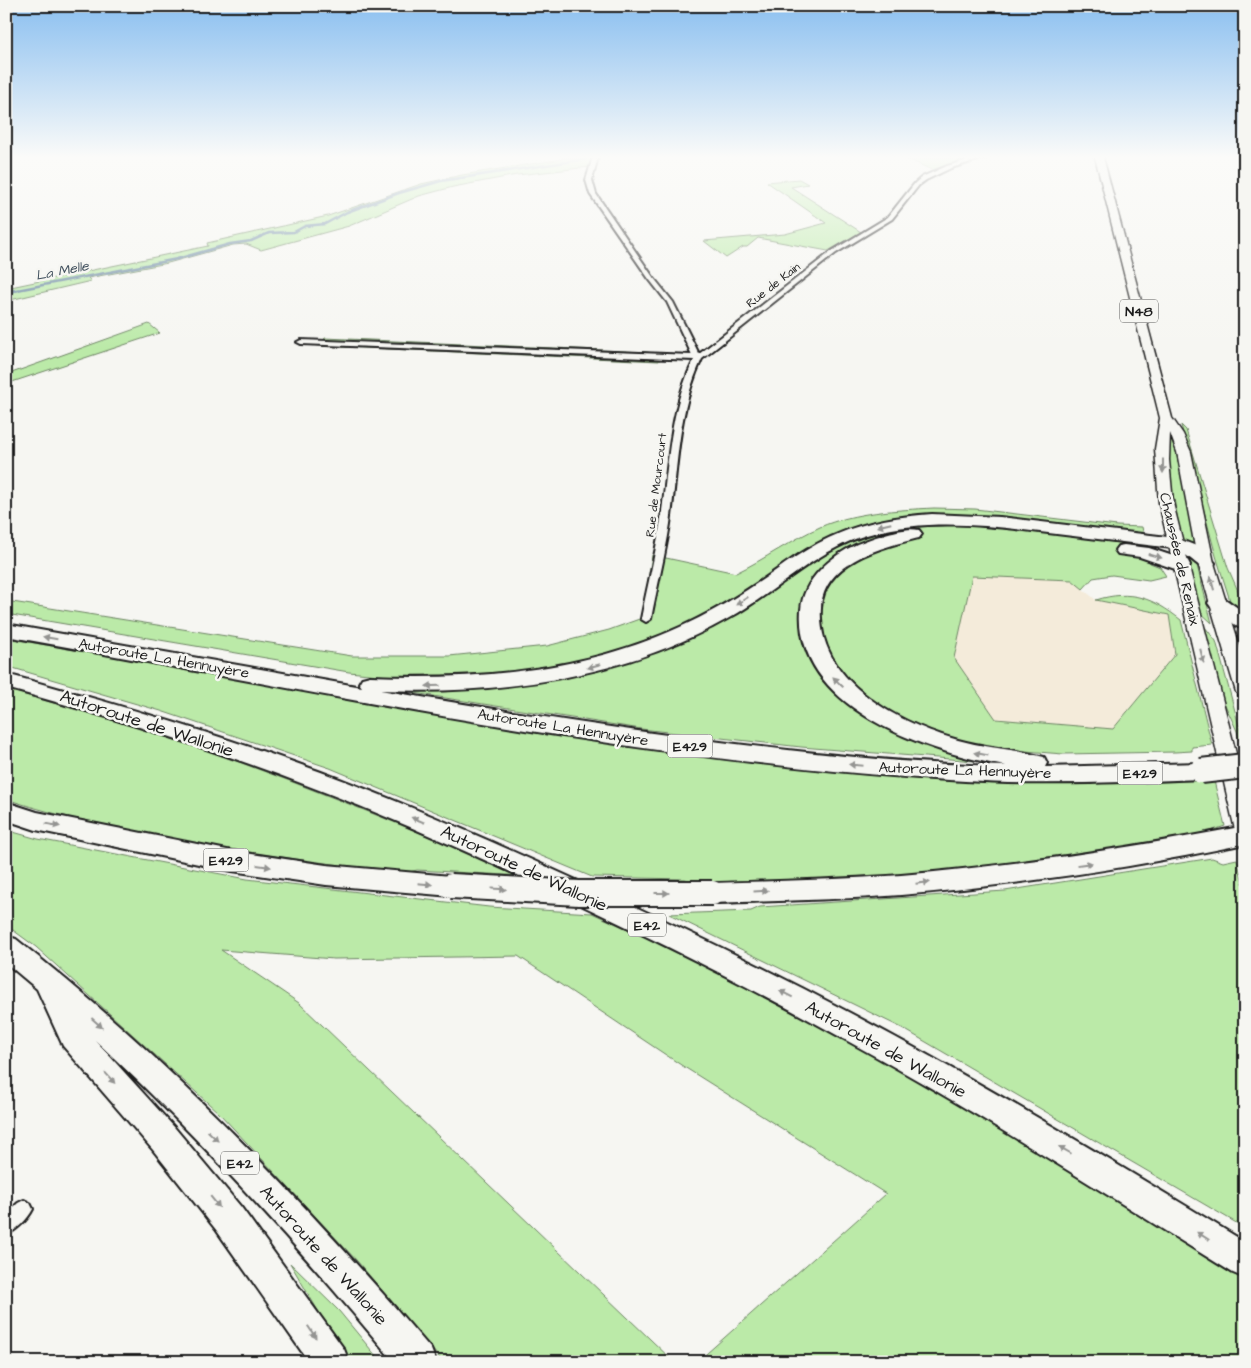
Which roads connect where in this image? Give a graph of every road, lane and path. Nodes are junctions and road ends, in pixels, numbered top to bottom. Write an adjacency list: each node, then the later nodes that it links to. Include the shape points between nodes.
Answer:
1 (612, 221): 5 (street, via 670,302)
2 (885, 221): 5 (street, Rue de Kain, via 834,252)
3 (1115, 221): 6 (main road, N48)
4 (301, 342): 5 (street)
5 (699, 358): 11 (street, Rue de Mourcourt, via 684,391 677,417 665,525)
6 (1166, 418): 7 (main road, Chaussée de Renaix / N48, one-way to 7, via 1162,431 1163,485); 8 (main road, Chaussée de Renaix / N48, via 1184,452)
7 (1176, 543): 8 (highway, via 1193,551); 9 (main road, Chaussée de Renaix / N48); 15 (highway, one-way to 15, via 983,520 922,519 889,524 863,530 815,552 732,608 682,635 590,667 468,685)
8 (1206, 563): 10 (main road, Chaussée de Renaix / N48, one-way to 8)
9 (1181, 565): 18 (highway, one-way to 9, via 1036,763 951,748 912,732 854,697 831,675 817,649 811,628 811,604 819,583 854,553 889,538 949,530 1143,552); 20 (main road, Chaussée de Renaix / N48, one-way to 20)
10 (1218, 603): 12 (highway); 16 (main road, Chaussée de Renaix / N48)
11 (646, 619)
12 (1245, 623)
13 (6, 630): 15 (highway, Autoroute La Hennuyère / E429, one-way to 13)
14 (6, 680): 26 (highway, Autoroute de Wallonie / E42, one-way to 14, via 1076,1157 877,1042 704,952 527,868 424,822 315,779 132,717)
15 (305, 683): 18 (highway, Autoroute La Hennuyère / E429, one-way to 15, via 968,773 859,766 763,755 495,717)
16 (1245, 692)
17 (1245, 766): 18 (highway, Autoroute La Hennuyère / E429, bridge, via 1201,771)
18 (1080, 775)
19 (6, 811): 21 (highway, E429, one-way to 21, bridge, via 45,823 232,862 326,875 578,893 712,893 899,885 1125,858)
20 (1245, 830)
21 (1245, 835)
22 (6, 947): 23 (highway, Autoroute de Wallonie / E42)
23 (47, 979): 27 (highway, one-way to 27, via 74,1037 229,1219); 28 (highway, Autoroute de Wallonie / E42, one-way to 28, via 137,1059 258,1182 372,1306)
24 (24, 1209): 25 (street)
25 (6, 1226)
26 (1245, 1261)
27 (331, 1362)
28 (418, 1362)

